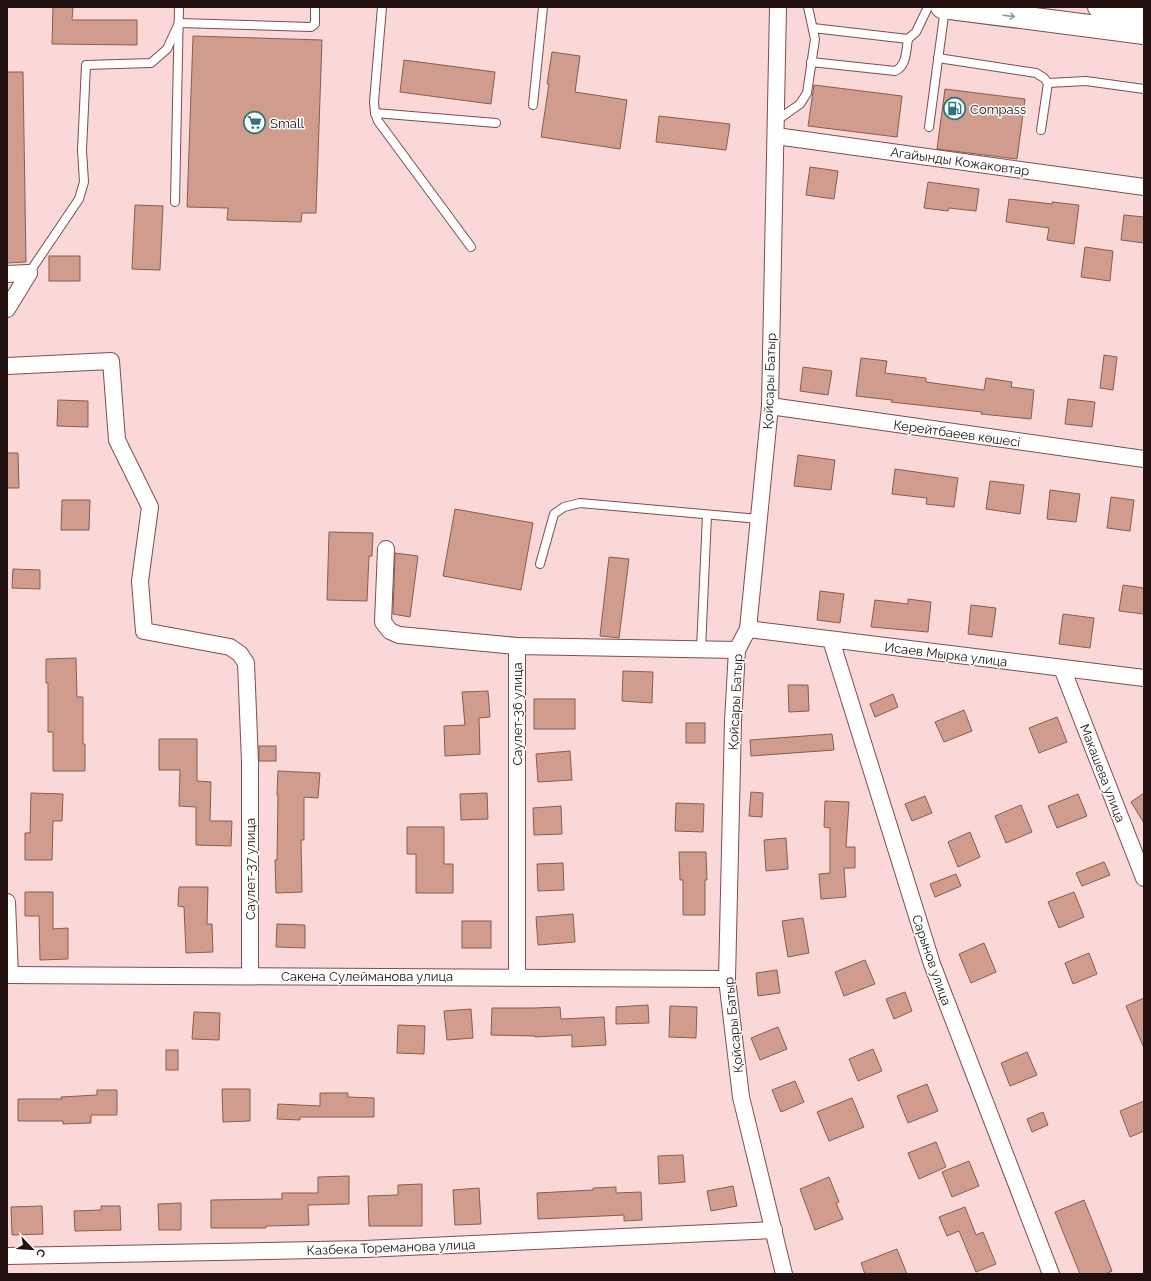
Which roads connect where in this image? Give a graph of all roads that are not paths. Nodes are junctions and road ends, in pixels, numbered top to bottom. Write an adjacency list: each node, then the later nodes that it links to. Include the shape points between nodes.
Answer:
1 (179, 7): 12 (lane)
2 (315, 7): 12 (lane, via 315,24 311,27)
3 (382, 7): 21 (lane)
4 (543, 7): 20 (lane)
5 (778, 7): 24 (street, Қойсары Батыр)
6 (808, 7): 13 (lane)
7 (928, 7): 15 (lane, via 916,32)
8 (942, 7): 9 (main road)
9 (945, 7): 14 (main road, one-way to 14); 16 (lane)
10 (1099, 7): 11 (main road)
11 (1144, 13)
12 (179, 23): 27 (lane); 29 (lane, via 167,49 151,63 86,65 82,150 84,182 79,199)
13 (813, 28): 15 (lane); 17 (lane, via 815,39)
14 (1144, 33)
15 (908, 39): 17 (lane, via 903,65 896,71)
16 (938, 58): 18 (lane, via 1036,72); 23 (lane)
17 (811, 62): 24 (lane, via 807,93 800,104)
18 (1048, 83): 19 (lane, via 1086,81); 25 (lane)
19 (1144, 89)
20 (533, 105)
21 (375, 113): 22 (lane); 28 (lane, via 378,121)
22 (496, 123)
23 (929, 127)
24 (776, 128): 26 (street, Агайынды Кожаковтар); 33 (street, Қойсары Батыр)
25 (1041, 130)
26 (1144, 187)
27 (175, 202)
28 (471, 247)
29 (29, 273): 30 (street); 31 (street)
30 (7, 274)
31 (7, 309)
32 (7, 366): 49 (street, Саулет-37 улица, via 111,361 117,440 150,507 140,582 144,631 230,648 240,654 246,663 250,762)
33 (770, 406): 34 (street, Керейтбаеев көшесі); 36 (street, Қойсары Батыр)
34 (1144, 459)
35 (707, 515): 36 (lane); 38 (lane, via 580,503 564,507 554,514); 42 (lane)
36 (758, 520): 39 (street, Қойсары Батыр)
37 (386, 549): 41 (street, via 383,622 390,631 399,635)
38 (540, 564)
39 (748, 629): 40 (street, Исаев Мырка улица); 43 (street, Қойсары Батыр)
40 (831, 640): 44 (street, Исаев Мырка улица); 55 (street, Сарынов улица, via 932,964)
41 (517, 646): 42 (street, Саулет-36 улица); 50 (street, Саулет-36 улица)
42 (701, 649): 43 (street, Саулет-36 улица)
43 (737, 650): 51 (street, Қойсары Батыр)
44 (1062, 668): 45 (street, Исаев Мырка улица); 46 (street, Макашева улица)
45 (1144, 678)
46 (1144, 878)
47 (7, 902): 48 (street)
48 (8, 975): 49 (street, Сакена Сулейманова улица)
49 (250, 976): 50 (street, Сакена Сулейманова улица)
50 (517, 977): 51 (street, Сакена Сулейманова улица)
51 (727, 979): 52 (street, Қойсары Батыр, via 741,1097)
52 (774, 1230): 53 (street, Казбека Тореманова улица, via 365,1249); 54 (street, Қойсары Батыр)
53 (7, 1256)
54 (784, 1274)
55 (1051, 1274)

